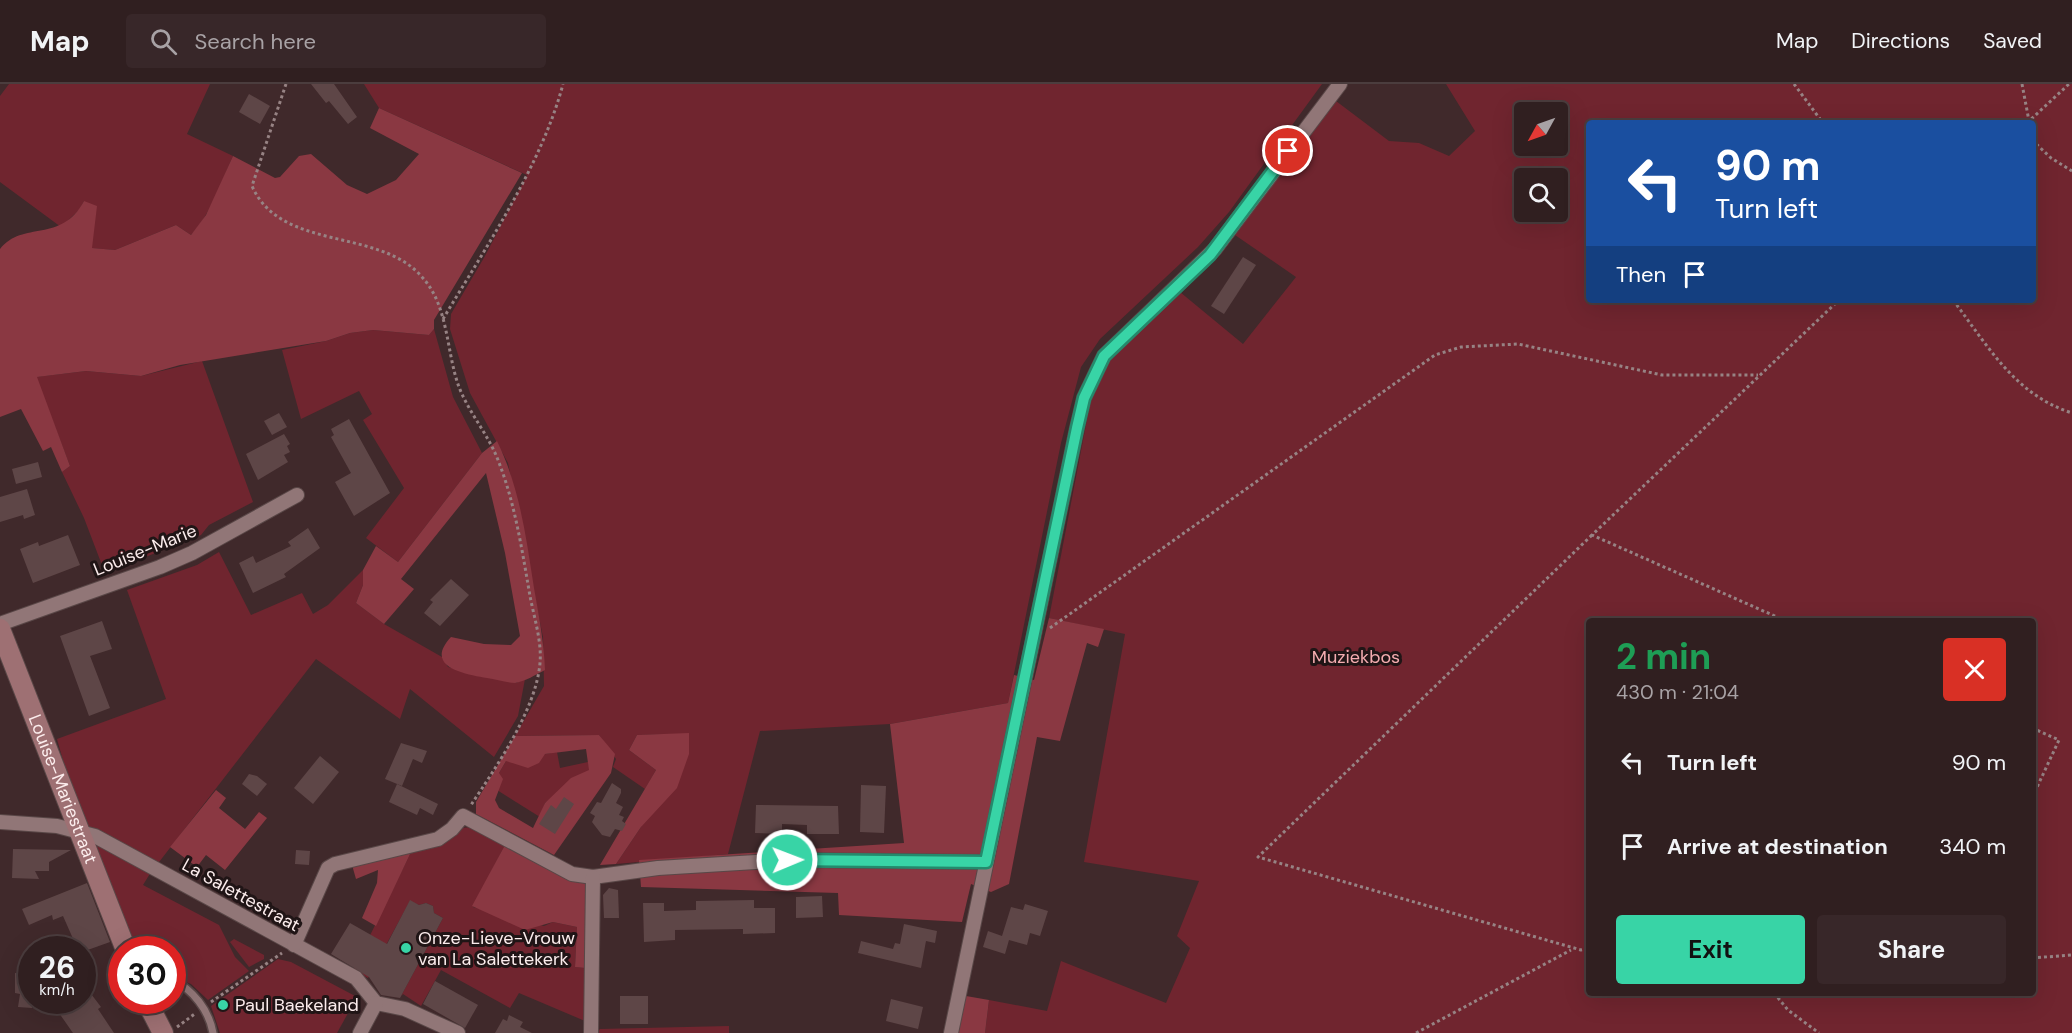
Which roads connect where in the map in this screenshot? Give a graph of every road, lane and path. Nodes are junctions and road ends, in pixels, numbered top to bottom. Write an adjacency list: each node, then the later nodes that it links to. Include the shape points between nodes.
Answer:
1 (286, 84): 14 (path, via 252,186 259,201 293,224 317,234 401,258 423,277)
2 (563, 84): 14 (path, via 553,121)
3 (1340, 84): 22 (street, via 1215,249 1117,342 1094,373 1077,428)
4 (1794, 84): 7 (path)
5 (2022, 84): 8 (path)
6 (2069, 84): 9 (path)
7 (1821, 120)
8 (2028, 120)
9 (2030, 120)
10 (2036, 144): 11 (path)
11 (2072, 171)
12 (1836, 303): 15 (path)
13 (1955, 303): 16 (path, via 2006,369 2030,393 2053,407)
14 (443, 318): 25 (path, via 459,388 497,459 516,518 540,663 522,718)
15 (1758, 375): 18 (path); 22 (path, via 1662,375 1518,344 1461,347 1435,355)
16 (2072, 412)
17 (297, 495): 20 (street, Louise-Marie, via 160,567)
18 (1592, 536): 19 (path); 32 (path, via 1258,857)
19 (1779, 618)
20 (0, 624)
21 (0, 629): 27 (main road, Louise-Mariestraat)
22 (1033, 640): 28 (street)
23 (2036, 730): 24 (path, via 2059,740)
24 (2036, 789)
25 (463, 816): 29 (street, via 572,874); 31 (street, via 438,839 328,868)
26 (0, 822): 27 (street, La Salettestraat)
27 (79, 831): 30 (main road, Louise-Mariestraat); 31 (street, La Salettestraat, via 95,836)
28 (986, 862): 29 (street, via 787,860 658,868); 47 (street)
29 (594, 878): 46 (street)
30 (120, 936)
31 (294, 945): 38 (street, La Salettestraat, via 356,978); 39 (path)
32 (1586, 949)
33 (1571, 950): 48 (path)
34 (2072, 956): 35 (path)
35 (2036, 958)
36 (186, 988): 39 (lane)
37 (1776, 996): 49 (path)
38 (376, 1003): 44 (street); 45 (street, via 405,1009)
39 (203, 1008): 42 (path); 43 (lane)
40 (153, 1014): 41 (main road)
41 (162, 1033)
42 (168, 1033)
43 (213, 1033)
44 (360, 1033)
45 (458, 1033)
46 (591, 1033)
47 (951, 1033)
48 (1416, 1033)
49 (1819, 1033)

